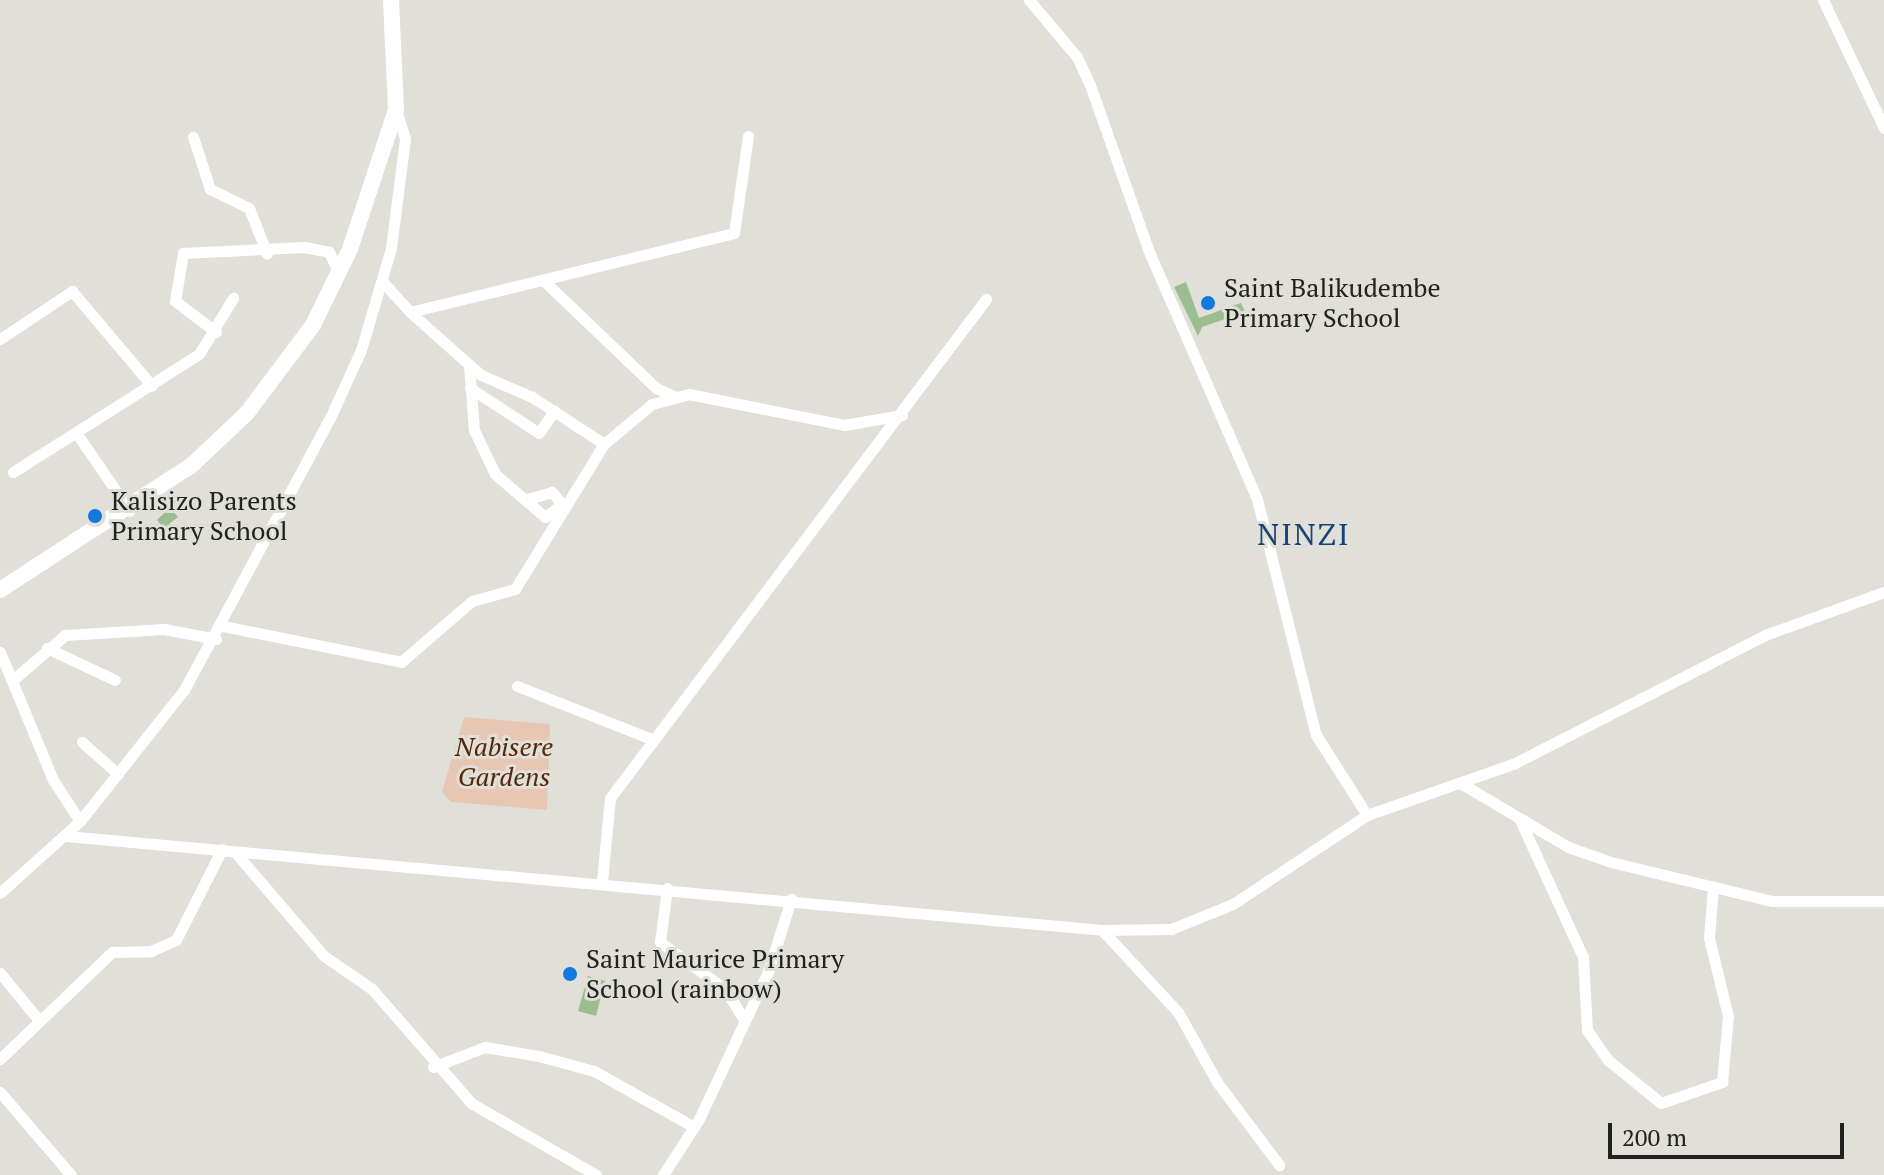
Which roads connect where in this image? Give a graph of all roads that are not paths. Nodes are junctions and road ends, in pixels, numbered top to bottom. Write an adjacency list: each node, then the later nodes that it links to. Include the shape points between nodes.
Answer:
1 (383, 0): 5 (street)
2 (391, 0): 5 (highway)
3 (1029, 0): 43 (street, via 1077,57 1090,85 1150,254 1257,499 1316,735)
4 (1823, 0): 7 (street)
5 (392, 39): 6 (highway)
6 (396, 110): 11 (highway); 12 (street, via 405,138 402,177)
7 (1884, 128)
8 (748, 136): 13 (street, via 737,179 737,232)
9 (193, 137): 10 (street, via 210,189 249,208)
10 (267, 254): 11 (street, via 323,250); 17 (street, via 180,255 175,301)
11 (339, 273): 29 (highway, via 313,325 247,413)
12 (382, 281): 16 (street); 32 (street, via 346,385)
13 (544, 281): 16 (street); 22 (street, via 656,388)
14 (233, 298): 17 (street)
15 (986, 299): 24 (street)
16 (410, 312): 19 (street)
17 (216, 332): 20 (street, via 206,348)
18 (0, 339): 20 (street, via 72,291)
19 (469, 365): 21 (street); 23 (street)
20 (152, 386): 25 (street)
21 (470, 388): 23 (street, via 539,433); 28 (street, via 474,430 495,474)
22 (676, 397): 24 (street, via 844,425); 26 (street, via 652,404)
23 (554, 411): 26 (street)
24 (902, 415): 39 (street)
25 (77, 434): 27 (street); 29 (street)
26 (604, 444): 32 (street, via 515,589 472,601 401,662)
27 (13, 472)
28 (528, 499)
29 (130, 511): 30 (highway)
30 (0, 590)
31 (1884, 592): 42 (street, via 1765,635)
32 (223, 626): 33 (street)
33 (216, 639): 34 (street, via 164,629 112,638 72,634); 41 (street)
34 (47, 648): 36 (street); 37 (street)
35 (0, 652): 36 (street)
36 (14, 679): 45 (street, via 53,780)
37 (115, 680)
38 (517, 686): 39 (street)
39 (654, 740): 48 (street, via 606,808)
40 (82, 742): 41 (street)
41 (118, 774): 45 (street)
42 (1462, 784): 43 (street); 44 (street)
43 (1367, 815): 54 (street, via 1202,920 1153,931)
44 (1520, 820): 49 (street, via 1590,856); 49 (street, via 1583,957 1587,1030 1608,1060 1661,1103 1722,1082 1728,1016 1709,938)
45 (80, 821): 46 (street)
46 (66, 836): 47 (street); 51 (street)
47 (228, 850): 48 (street); 56 (street, via 176,940 151,951 112,952); 59 (street, via 324,956 383,1000)
48 (602, 881): 50 (street)
49 (1713, 887): 53 (street, via 1791,902)
50 (667, 888): 52 (street); 57 (street, via 660,942 725,989)
51 (0, 893)
52 (791, 899): 54 (street); 57 (street)
53 (1884, 901)
54 (1102, 930): 62 (street, via 1178,1012 1217,1082)
55 (0, 973): 56 (street)
56 (37, 1018): 58 (street)
57 (745, 1021): 61 (street)
58 (0, 1059)
59 (433, 1067): 61 (street, via 485,1047 539,1056 594,1071); 64 (street, via 482,1111)
60 (0, 1092): 63 (street)
61 (694, 1127): 65 (street)
62 (1279, 1165)
63 (71, 1175)
64 (596, 1175)
65 (663, 1175)

